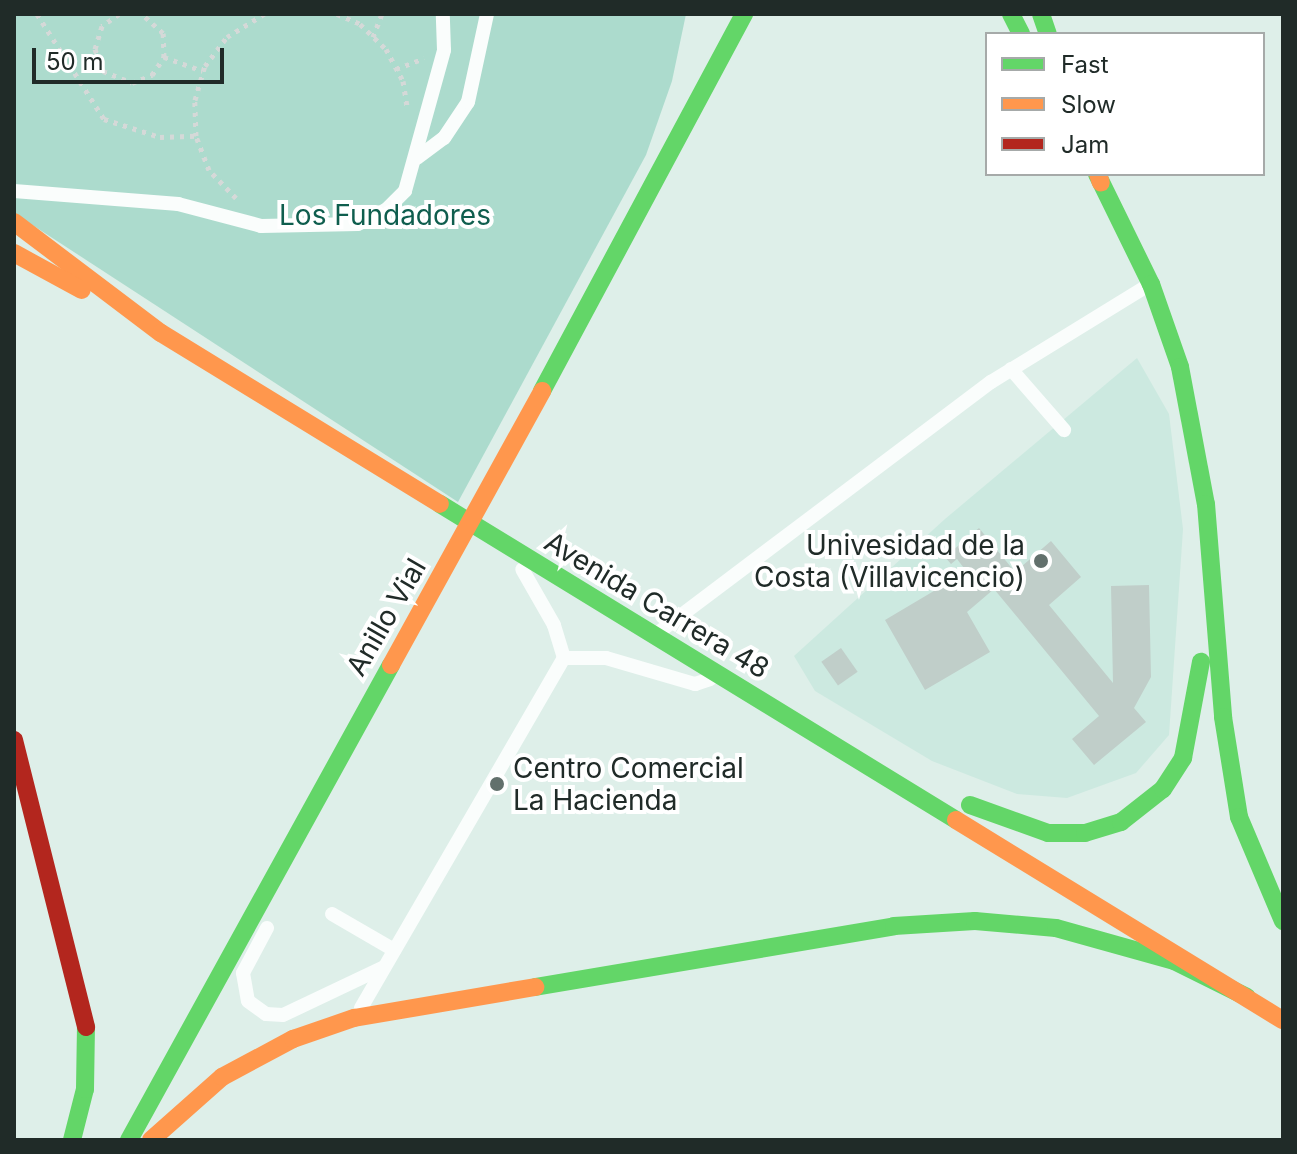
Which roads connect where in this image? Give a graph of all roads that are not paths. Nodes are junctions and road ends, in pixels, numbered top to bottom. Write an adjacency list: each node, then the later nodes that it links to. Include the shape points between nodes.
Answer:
1 (443, 14): 8 (lane, via 444,50)
2 (487, 14): 8 (lane, via 468,102 444,138)
3 (744, 14): 7 (main road, Anillo Vial)
4 (1011, 14): 5 (main road)
5 (1020, 32)
6 (703, 44): 7 (main road, Anillo Vial)
7 (685, 117): 24 (main road, Anillo Vial, via 496,480)
8 (417, 158): 10 (lane, via 405,191 386,210 358,224 330,228 261,226 164,202)
9 (1099, 177): 13 (main road)
10 (14, 191)
11 (14, 222): 14 (main road, Avenida Carrera 48)
12 (14, 253): 14 (main road)
13 (1151, 284): 15 (lane); 18 (main road, via 1180,367)
14 (161, 333): 17 (main road, Avenida Carrera 48)
15 (1011, 369): 16 (lane); 19 (lane)
16 (1064, 430)
17 (497, 542): 19 (main road, Avenida Carrera 48); 20 (lane, via 539,595)
18 (1213, 574): 23 (main road, via 1193,723 1183,758 1163,789 1121,822 1085,833 1048,833); 26 (main road, via 1223,717 1239,817)
19 (654, 636): 21 (main road, Avenida Carrera 48)
20 (564, 658): 21 (lane, via 606,658 695,684); 27 (lane)
21 (718, 675): 23 (main road, Avenida Carrera 48)
22 (14, 740): 34 (main road, via 87,1030 85,1089)
23 (858, 759): 29 (main road, Avenida Carrera 48)
24 (287, 847): 28 (lane, via 287,883 243,973 248,1001 266,1014 283,1015); 32 (main road, Anillo Vial)
25 (332, 914): 27 (lane)
26 (1283, 921)
27 (394, 950): 28 (lane)
28 (384, 967): 30 (lane)
29 (1247, 997): 30 (main road, via 1174,961 1096,936 1016,923 962,921 894,926); 31 (main road, Avenida Carrera 48)
30 (354, 1018): 36 (main road, via 293,1039 222,1077)
31 (1283, 1020)
32 (176, 1055): 33 (main road); 35 (main road, Anillo Vial)
33 (116, 1119)
34 (72, 1140)
35 (129, 1140)
36 (151, 1140)

